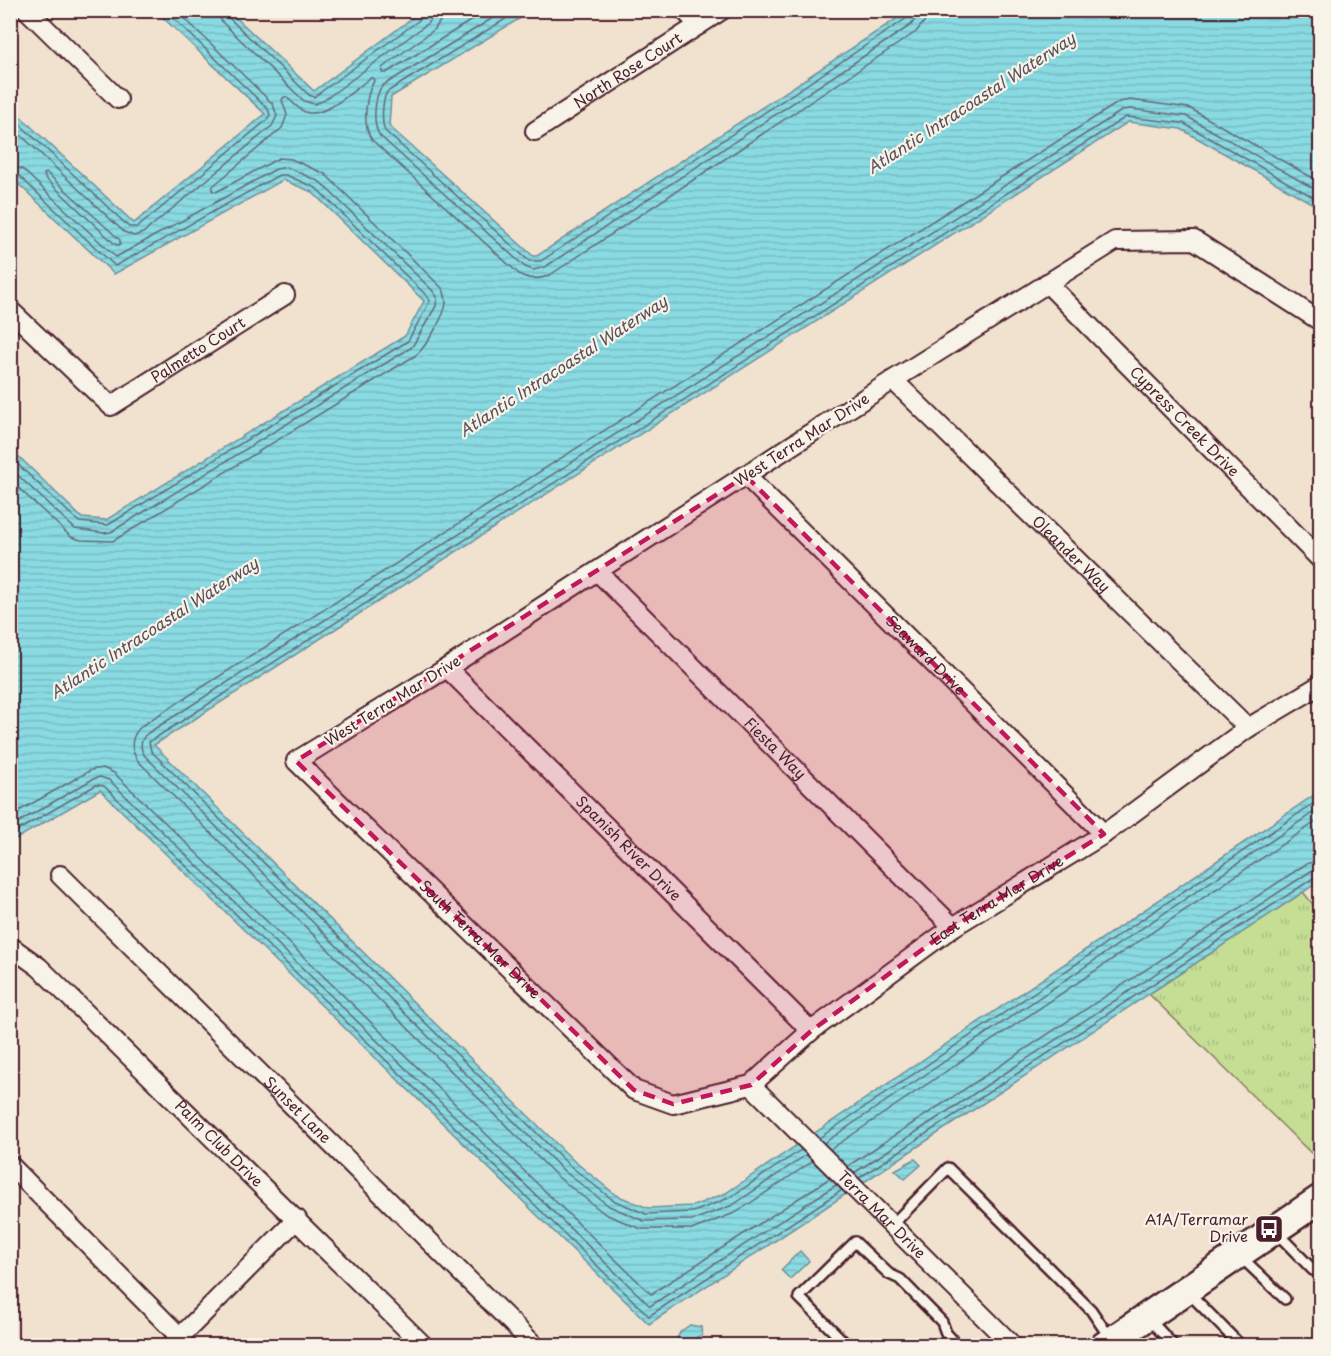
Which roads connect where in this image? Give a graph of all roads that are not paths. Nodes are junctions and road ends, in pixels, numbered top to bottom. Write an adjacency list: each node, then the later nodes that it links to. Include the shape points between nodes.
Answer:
1 (27, 10): 5 (street)
2 (684, 10): 4 (street)
3 (722, 10): 4 (street, North Rose Court)
4 (699, 25): 6 (street, North Rose Court)
5 (118, 99)
6 (535, 131)
7 (1047, 283): 10 (street, West Terra Mar Drive, via 1115,241 1194,240); 11 (street, West Terra Mar Drive); 13 (street, Cypress Creek Drive)
8 (285, 295): 9 (street, Palmetto Court, via 111,406)
9 (10, 310)
10 (1319, 319)
11 (893, 380): 12 (street, West Terra Mar Drive); 17 (street, Oleander Way)
12 (746, 476): 14 (street, West Terra Mar Drive); 19 (street, Seaward Drive)
13 (1320, 559)
14 (598, 572): 15 (street, West Terra Mar Drive); 21 (street, Fiesta Way)
15 (447, 668): 18 (street, West Terra Mar Drive); 23 (street, Spanish River Drive)
16 (1320, 685): 17 (street, East Terra Mar Drive)
17 (1248, 728): 19 (street, East Terra Mar Drive)
18 (296, 761): 25 (street, South Terra Mar Drive, via 634,1090)
19 (1104, 834): 21 (street, East Terra Mar Drive)
20 (60, 875): 40 (street, Sunset Lane)
21 (953, 927): 23 (street, East Terra Mar Drive)
22 (10, 946): 28 (street, Palm Club Drive, via 39,967)
23 (811, 1032): 24 (street, East Terra Mar Drive)
24 (751, 1084): 25 (street, East Terra Mar Drive); 29 (street, Terra Mar Drive)
25 (673, 1104)
26 (10, 1166): 36 (street)
27 (1320, 1199): 30 (main road)
28 (297, 1219): 36 (street); 39 (street, Palm Club Drive)
29 (891, 1226): 37 (street, Terra Mar Drive); 38 (lane, via 948,1168 1091,1310)
30 (1275, 1230): 31 (main road); 32 (lane)
31 (1239, 1255): 33 (main road); 34 (lane)
32 (1313, 1270)
33 (1186, 1290): 35 (main road); 44 (lane)
34 (1285, 1299)
35 (1146, 1317): 38 (main road); 43 (lane)
36 (176, 1341)
37 (1001, 1342)
38 (1107, 1343)
39 (424, 1346)
40 (535, 1346)
41 (848, 1346): 42 (lane, via 799,1297 855,1242 889,1274 900,1279 942,1322)
42 (958, 1346)
43 (1174, 1346)
44 (1241, 1346)

